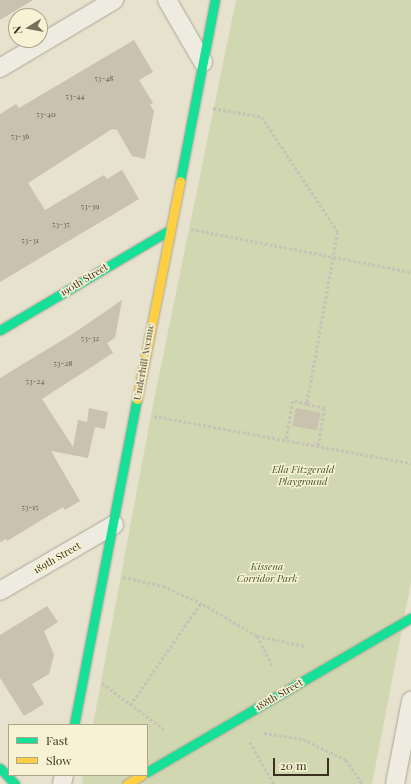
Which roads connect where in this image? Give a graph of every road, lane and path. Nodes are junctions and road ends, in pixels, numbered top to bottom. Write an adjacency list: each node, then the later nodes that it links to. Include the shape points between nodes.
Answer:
1 (114, 0): 5 (street)
2 (167, 0): 4 (street)
3 (215, 0): 4 (street, Underhill Avenue)
4 (203, 62): 8 (street, Underhill Avenue)
5 (0, 68)
6 (211, 107): 9 (path, via 262,117 338,232)
7 (188, 229): 9 (path)
8 (168, 231): 11 (street, 190th Street); 17 (street, Underhill Avenue)
9 (333, 258): 10 (path); 12 (path)
10 (411, 272)
11 (0, 330)
12 (307, 404): 14 (path, via 294,401); 15 (path, via 325,408)
13 (151, 415): 14 (path)
14 (286, 440): 15 (path)
15 (318, 446): 16 (path)
16 (411, 464)
17 (114, 525): 19 (street, 189th Street); 28 (street, Underhill Avenue)
18 (120, 576): 20 (path, via 163,586)
19 (0, 591)
20 (201, 603): 22 (path); 27 (path)
21 (411, 618): 33 (street, 188th Street)
22 (257, 636): 23 (path); 24 (path)
23 (305, 646)
24 (273, 666)
25 (101, 682): 27 (path)
26 (411, 701): 39 (street)
27 (130, 705): 29 (path)
28 (74, 724)
29 (164, 729)
30 (264, 733): 38 (path, via 303,739 346,760)
31 (250, 742): 37 (path)
32 (0, 768): 35 (street)
33 (148, 771)
34 (140, 776): 36 (street)
35 (15, 784)
36 (127, 784)
37 (274, 784)
38 (363, 784)
39 (395, 784)

